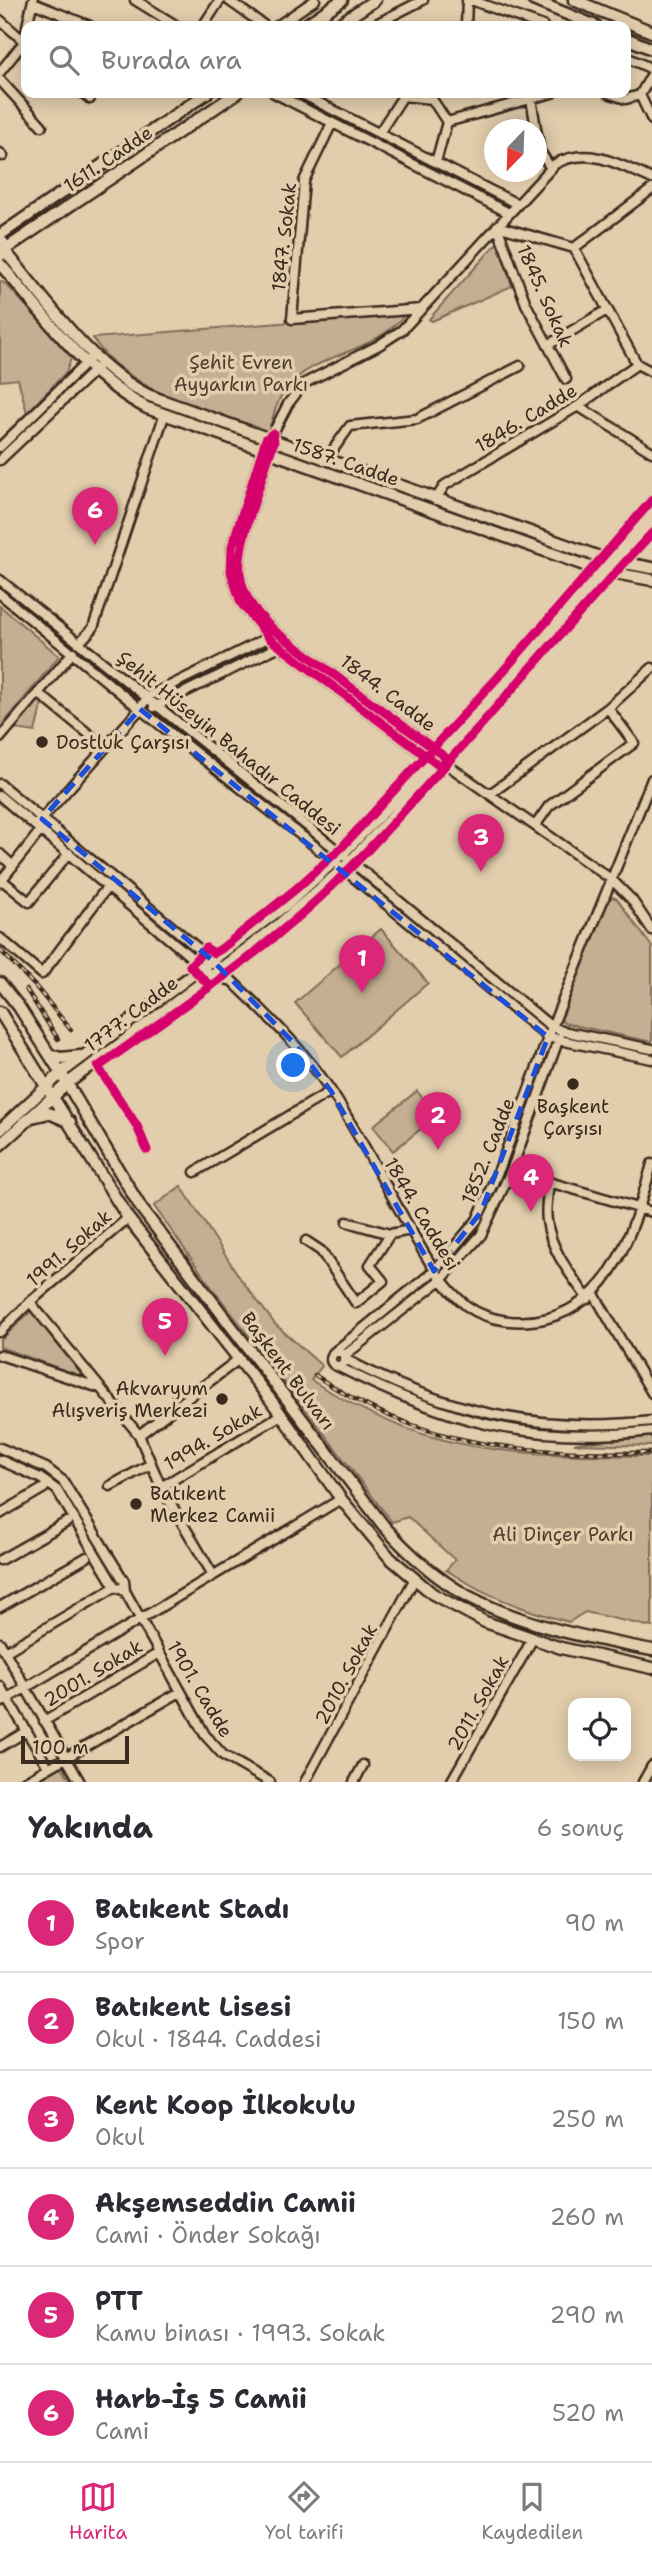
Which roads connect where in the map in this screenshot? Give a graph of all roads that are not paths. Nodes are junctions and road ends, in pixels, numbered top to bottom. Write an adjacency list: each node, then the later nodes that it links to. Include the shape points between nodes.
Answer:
1 (135, 0): 16 (street)
2 (220, 0): 17 (street)
3 (228, 0): 18 (street)
4 (316, 0): 19 (street)
5 (342, 0): 20 (main road)
6 (375, 0): 21 (main road)
7 (423, 0): 22 (street)
8 (469, 0): 23 (street); 24 (street)
9 (533, 0): 25 (main road)
10 (574, 0): 12 (main road)
11 (33, 2): 14 (street); 15 (street)
12 (592, 4): 26 (main road)
13 (0, 20): 29 (street)
14 (28, 21)
15 (78, 21)
16 (169, 21)
17 (206, 21)
18 (258, 21)
19 (284, 21)
20 (311, 21)
21 (344, 21)
22 (382, 21)
23 (467, 21)
24 (529, 21)
25 (584, 21)
26 (627, 21)
27 (631, 23): 28 (main road)
28 (652, 33)
29 (21, 35)
30 (631, 40): 32 (main road)
31 (21, 45): 35 (street)
32 (652, 49)
33 (631, 59): 34 (street)
34 (652, 69)
35 (0, 72)
36 (652, 74): 38 (street)
37 (0, 80): 51 (street)
38 (640, 95): 47 (street); 48 (street)
39 (200, 98): 60 (main road, 1611. Cadde)
40 (230, 98): 62 (main road, 1611. Cadde)
41 (284, 98): 49 (street)
42 (310, 98): 52 (street)
43 (400, 98): 52 (street)
44 (434, 98): 50 (street)
45 (525, 98): 50 (street)
46 (531, 98): 54 (street, via 540,151)
47 (631, 98)
48 (652, 120)
49 (332, 122): 58 (street); 64 (street, 1847. Sokak, via 304,181 292,319)
50 (447, 122): 53 (street)
51 (43, 125)
52 (379, 133): 53 (street)
53 (436, 162): 57 (street)
54 (550, 167): 55 (street, 1844. Cadde, via 567,158 589,155); 57 (street, 1844. Cadde)
55 (652, 179)
56 (652, 189): 61 (street)
57 (517, 204): 58 (street, 1844. Cadde)
58 (509, 213): 59 (street, 1844. Cadde)
59 (497, 226): 61 (street); 64 (street, 1844. Cadde); 66 (street, 1845. Sokak, via 526,304)
60 (0, 237): 62 (main road)
61 (574, 247): 65 (street)
62 (2, 253): 67 (main road, 1587. Cadde)
63 (0, 264): 67 (main road, 1587. Cadde)
64 (422, 309): 74 (street, 1844. Cadde, via 391,338 303,384)
65 (607, 310): 66 (street); 68 (street)
66 (548, 345): 71 (street, 1845. Sokak)
67 (94, 363): 73 (main road, 1587. Cadde, via 125,396); 74 (main road, 1587. Cadde, via 158,400); 75 (street); 78 (street)
68 (637, 364): 70 (street); 72 (street, 1846. Cadde)
69 (520, 366): 79 (street, via 417,419 350,426)
70 (652, 372)
71 (566, 379)
72 (578, 406): 77 (street); 80 (street, 1846. Cadde, via 445,485)
73 (164, 416): 76 (main road, 1587. Cadde); 90 (street, via 93,628)
74 (271, 438): 76 (street, 1844. Cadde); 79 (main road, 1587. Cadde)
75 (0, 447)
76 (266, 452): 80 (main road, 1587. Cadde); 89 (street, 1844. Cadde, via 233,539 230,563 241,603)
77 (652, 452)
78 (0, 460)
79 (326, 461): 80 (main road, 1587. Cadde)
80 (433, 505): 83 (main road, 1587. Cadde); 85 (main road, 1587. Cadde)
81 (652, 509): 83 (main road, 1777. Cadde)
82 (652, 521): 83 (main road, 1777. Cadde)
83 (612, 561): 84 (main road, 1587. Cadde); 85 (main road, 1777. Cadde)
84 (652, 568)
85 (603, 571): 87 (main road, 1587. Cadde); 101 (main road, 1777. Cadde)
86 (0, 580): 90 (street, Şehit Hüseyin Bahadır Caddesi)
87 (652, 580)
88 (0, 594): 92 (street, Şehit Hüseyin Bahadır Caddesi)
89 (272, 635): 91 (street, 1844. Cadde); 95 (street)
90 (79, 643): 95 (street, Şehit Hüseyin Bahadır Caddesi)
91 (283, 643): 96 (street); 101 (street, 1844. Cadde)
92 (73, 652): 94 (street); 98 (street, Şehit Hüseyin Bahadır Caddesi)
93 (652, 668): 97 (street)
94 (38, 693): 99 (street); 100 (street)
95 (147, 697): 96 (street, Şehit Hüseyin Bahadır Caddesi); 98 (street)
96 (158, 706): 98 (street); 110 (street, Şehit Hüseyin Bahadır Caddesi)
97 (608, 708): 104 (street); 107 (street, via 634,743 549,806)
98 (140, 709): 100 (street); 110 (street, Şehit Hüseyin Bahadır Caddesi)
99 (0, 738)
100 (105, 747): 106 (street)
101 (439, 759): 104 (street); 110 (main road, 1777. Cadde); 111 (main road, 1777. Cadde)
102 (652, 779): 113 (street, 1852. Cadde)
103 (0, 784): 106 (street)
104 (489, 794): 107 (street)
105 (2, 800): 106 (street)
106 (40, 825): 108 (street); 112 (street); 118 (street)
107 (535, 826): 113 (street)
108 (69, 853): 114 (street, via 29,902); 115 (street)
109 (0, 854): 112 (street)
110 (338, 858): 111 (street, Şehit Hüseyin Bahadır Caddesi); 118 (main road, 1777. Cadde, via 287,904)
111 (347, 865): 119 (main road, 1777. Cadde); 122 (street, Şehit Hüseyin Bahadır Caddesi); 124 (street, Şehit Hüseyin Bahadır Caddesi)
112 (13, 866): 114 (street)
113 (611, 879): 116 (street); 122 (street, 1852. Cadde)
114 (1, 881)
115 (108, 886): 117 (street, via 42,974); 118 (street)
116 (652, 930)
117 (0, 938)
118 (208, 963): 119 (street); 128 (main road, 1777. Cadde)
119 (216, 972): 131 (main road, 1777. Cadde); 133 (street, 1844. Caddesi, via 232,981 295,1043)
120 (0, 984): 127 (main road, Başkent Bulvarı)
121 (0, 1012): 132 (main road, Başkent Bulvarı)
122 (552, 1027): 123 (street, Şehit Hüseyin Bahadır Caddesi); 124 (street, 1852. Cadde)
123 (562, 1031): 125 (street, 1852. Cadde); 126 (street, Şehit Hüseyin Bahadır Caddesi)
124 (548, 1037): 125 (street, Şehit Hüseyin Bahadır Caddesi); 150 (street, 1852. Cadde, via 481,1212)
125 (559, 1040): 129 (street, Şehit Hüseyin Bahadır Caddesi); 140 (street, 1852. Cadde)
126 (652, 1049)
127 (50, 1055): 128 (main road); 130 (main road, Başkent Bulvarı)
128 (84, 1055): 130 (main road, 1777. Cadde)
129 (652, 1059)
130 (61, 1073): 131 (main road, Başkent Bulvarı); 132 (main road, 1777. Cadde)
131 (68, 1083): 134 (main road, 1777. Cadde); 185 (main road, Başkent Bulvarı, via 141,1208 398,1542 438,1577 486,1605 561,1631)
132 (47, 1085): 134 (main road, Başkent Bulvarı); 137 (main road, 1777. Cadde)
133 (331, 1091): 141 (street); 147 (street, 1844. Caddesi)
134 (54, 1095): 135 (main road, 1777. Cadde); 136 (main road, Başkent Bulvarı)
135 (28, 1119): 136 (main road, via 49,1113); 138 (main road, 1777. Cadde)
136 (70, 1122): 145 (main road, Başkent Bulvarı)
137 (0, 1130)
138 (0, 1145)
139 (652, 1164): 143 (street, 1844. Caddesi)
140 (511, 1171): 142 (street); 151 (street, 1852. Cadde, via 481,1235)
141 (195, 1172)
142 (549, 1182): 143 (street); 152 (street, via 551,1237 562,1262)
143 (638, 1208): 144 (street); 152 (street, 1844. Caddesi, via 620,1255)
144 (652, 1212)
145 (128, 1218): 153 (street, 1991. Sokak); 158 (main road, Başkent Bulvarı)
146 (347, 1222): 148 (street)
147 (411, 1230): 148 (street); 150 (street, 1844. Caddesi)
148 (390, 1234): 149 (street, via 370,1265 383,1281 356,1303 321,1251)
149 (306, 1241)
150 (434, 1271): 151 (street, 1844. Caddesi); 155 (street, 1852. Cadde)
151 (442, 1279): 152 (street, 1844. Caddesi, via 471,1309 509,1321 552,1317); 157 (street, 1852. Cadde)
152 (591, 1297): 161 (street)
153 (30, 1303): 154 (street, 1991. Sokak); 160 (street)
154 (0, 1332)
155 (333, 1353): 157 (street, via 340,1352); 159 (street, via 331,1361)
156 (0, 1355): 160 (street)
157 (344, 1358): 159 (street); 163 (street, via 428,1397 496,1416 567,1425)
158 (239, 1359): 162 (main road, Başkent Bulvarı); 165 (street)
159 (337, 1366): 164 (street, via 429,1408 497,1427 568,1436)
160 (100, 1388): 165 (street)
161 (652, 1394)
162 (281, 1415): 170 (street, 1994. Sokak); 172 (main road, Başkent Bulvarı)
163 (652, 1421)
164 (652, 1431)
165 (139, 1435): 168 (street)
166 (0, 1448): 180 (street, 1901. Cadde, via 63,1480 124,1581)
167 (0, 1460): 179 (street, via 57,1490)
168 (151, 1464): 169 (street); 170 (street)
169 (110, 1486)
170 (161, 1486): 177 (street)
171 (44, 1488): 173 (street)
172 (341, 1499): 177 (street); 178 (main road, Başkent Bulvarı)
173 (0, 1514)
174 (67, 1522): 176 (street)
175 (88, 1557): 181 (street)
176 (0, 1560)
177 (213, 1575): 182 (street)
178 (414, 1580): 183 (main road, Başkent Bulvarı, via 469,1615); 203 (street, 2010. Sokak)
179 (115, 1587): 180 (street); 186 (street)
180 (125, 1591): 182 (street, 1901. Cadde)
181 (0, 1607)
182 (140, 1619): 187 (street, 1901. Cadde); 190 (street)
183 (532, 1640): 188 (main road, Başkent Bulvarı); 205 (street, 2011. Sokak)
184 (0, 1643): 186 (street)
185 (652, 1650)
186 (5, 1652): 190 (street)
187 (159, 1653): 191 (street, 1901. Cadde); 193 (street, 2001. Sokak)
188 (652, 1668)
189 (0, 1686): 192 (street)
190 (25, 1688): 192 (street); 193 (street)
191 (180, 1692): 196 (street); 202 (street, 1901. Cadde, via 205,1735 223,1755)
192 (4, 1701): 194 (street)
193 (44, 1721): 196 (street)
194 (27, 1731): 195 (street); 199 (street)
195 (0, 1747)
196 (65, 1757): 199 (street); 201 (street)
197 (363, 1765): 204 (street)
198 (652, 1766): 206 (street)
199 (48, 1767): 200 (street)
200 (24, 1782)
201 (80, 1782)
202 (270, 1782)
203 (305, 1782)
204 (354, 1782)
205 (452, 1782)
206 (643, 1782)

